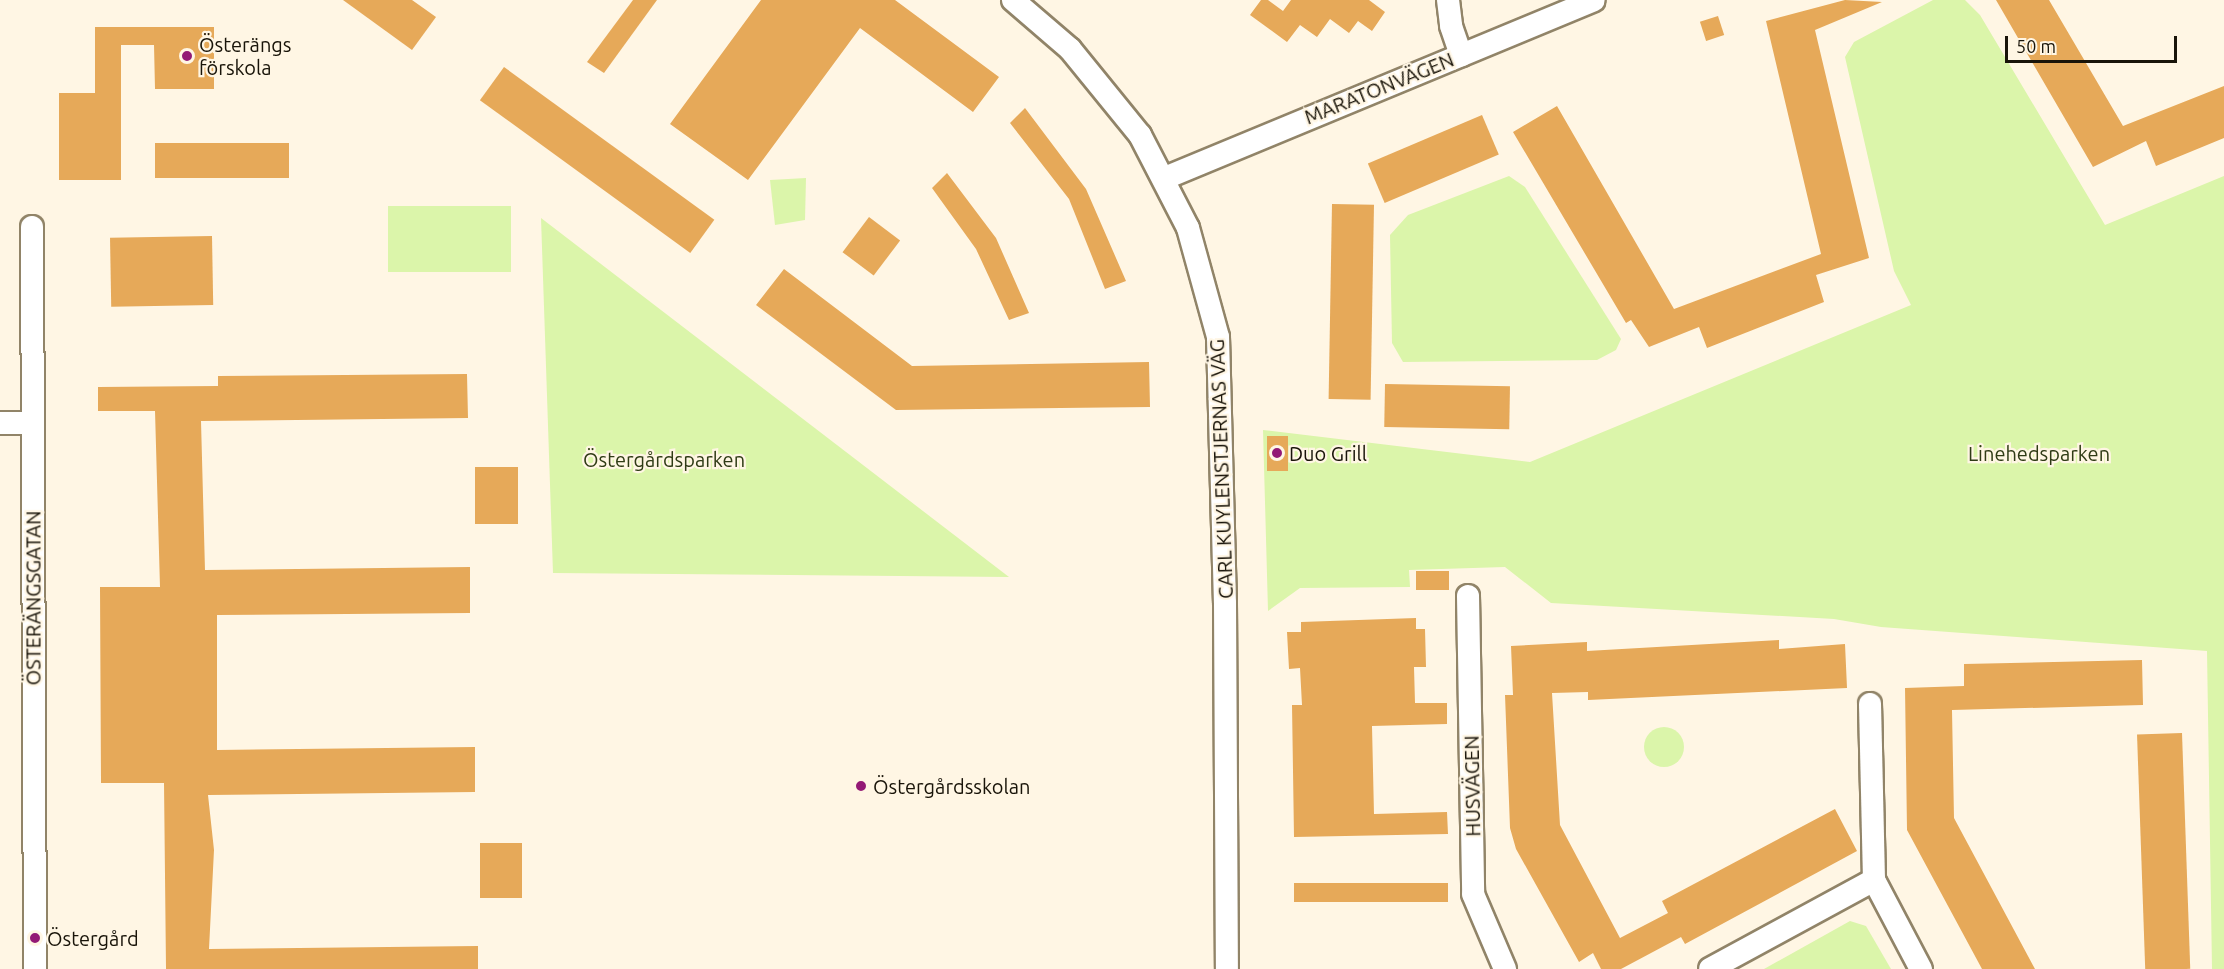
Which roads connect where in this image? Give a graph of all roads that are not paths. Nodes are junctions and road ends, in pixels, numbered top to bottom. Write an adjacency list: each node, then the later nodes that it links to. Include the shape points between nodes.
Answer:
1 (1012, 0): 5 (street, CARL KUYLENSTJERNAS VÄG, via 1070,49 1103,85)
2 (1448, 0): 4 (street, via 1451,26)
3 (1594, 0): 4 (street, MARATONVÄGEN)
4 (1461, 55): 5 (street, MARATONVÄGEN)
5 (1164, 178): 13 (street, CARL KUYLENSTJERNAS VÄG, via 1188,228 1218,337 1225,613)
6 (32, 227): 8 (street, ÖSTERÄNGSGATAN)
7 (0, 423): 8 (street)
8 (33, 423): 12 (street, ÖSTERÄNGSGATAN)
9 (1468, 596): 14 (street, HUSVÄGEN, via 1473,894)
10 (1870, 704): 11 (street)
11 (1874, 880): 15 (street); 16 (street)
12 (35, 969)
13 (1227, 969)
14 (1505, 969)
15 (1710, 969)
16 (1921, 969)

